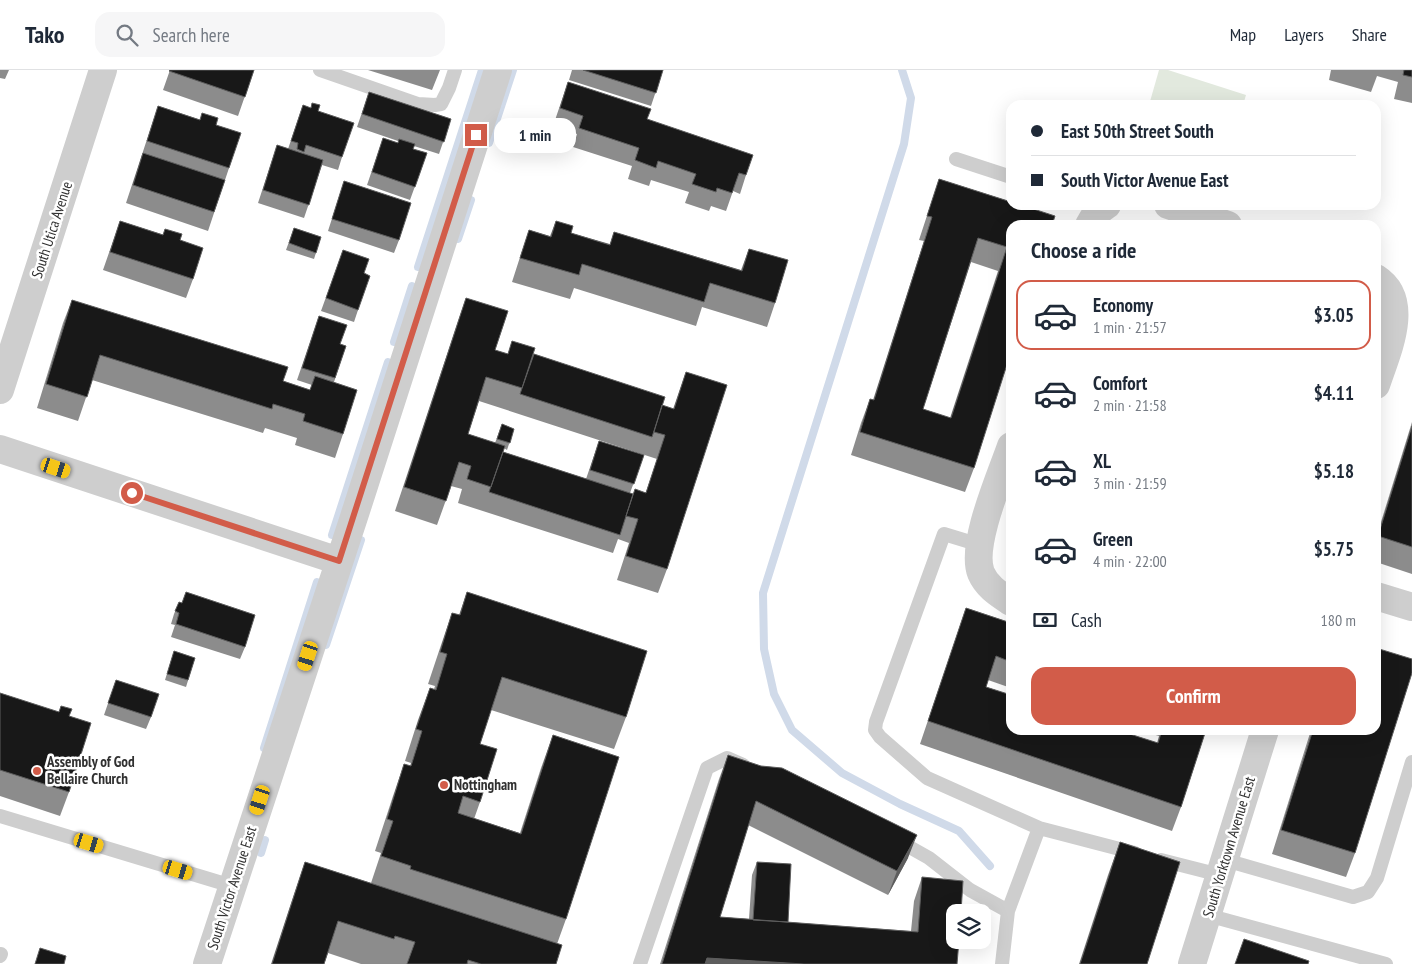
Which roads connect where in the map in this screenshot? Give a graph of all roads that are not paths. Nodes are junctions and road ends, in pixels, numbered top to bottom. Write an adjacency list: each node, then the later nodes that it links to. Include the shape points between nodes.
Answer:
1 (103, 70): 11 (street, South Utica Avenue)
2 (320, 70): 3 (lane, via 418,104 434,105 441,104)
3 (455, 70)
4 (498, 70): 15 (street, South Victor Avenue East)
5 (956, 158): 6 (lane)
6 (1006, 175)
7 (1183, 210): 8 (street)
8 (1213, 220)
9 (1391, 297): 10 (street, via 1394,329)
10 (1381, 369)
11 (0, 390)
12 (0, 449): 15 (street)
13 (1006, 461): 14 (street)
14 (980, 546): 17 (street, via 981,572 992,590); 23 (lane, via 944,534 876,722 876,730 927,778)
15 (339, 561): 26 (street, South Victor Avenue East)
16 (1381, 598): 18 (street)
17 (1006, 599)
18 (1412, 607)
19 (1263, 735): 25 (street, South Yorktown Avenue East)
20 (1412, 762): 25 (lane, via 1377,878 1368,892 1353,897)
21 (753, 770): 30 (lane, via 727,758 706,768)
22 (0, 816): 26 (lane)
23 (1039, 828): 25 (lane); 27 (lane)
24 (882, 831): 27 (lane, via 929,858 970,890)
25 (1222, 868): 28 (street, South Yorktown Avenue East)
26 (232, 886): 29 (street, South Victor Avenue East)
27 (1008, 912): 31 (lane)
28 (1207, 916): 32 (street, South Yorktown Avenue East); 33 (lane)
29 (207, 964)
30 (640, 964)
31 (1002, 964)
32 (1192, 964)
33 (1386, 964)

